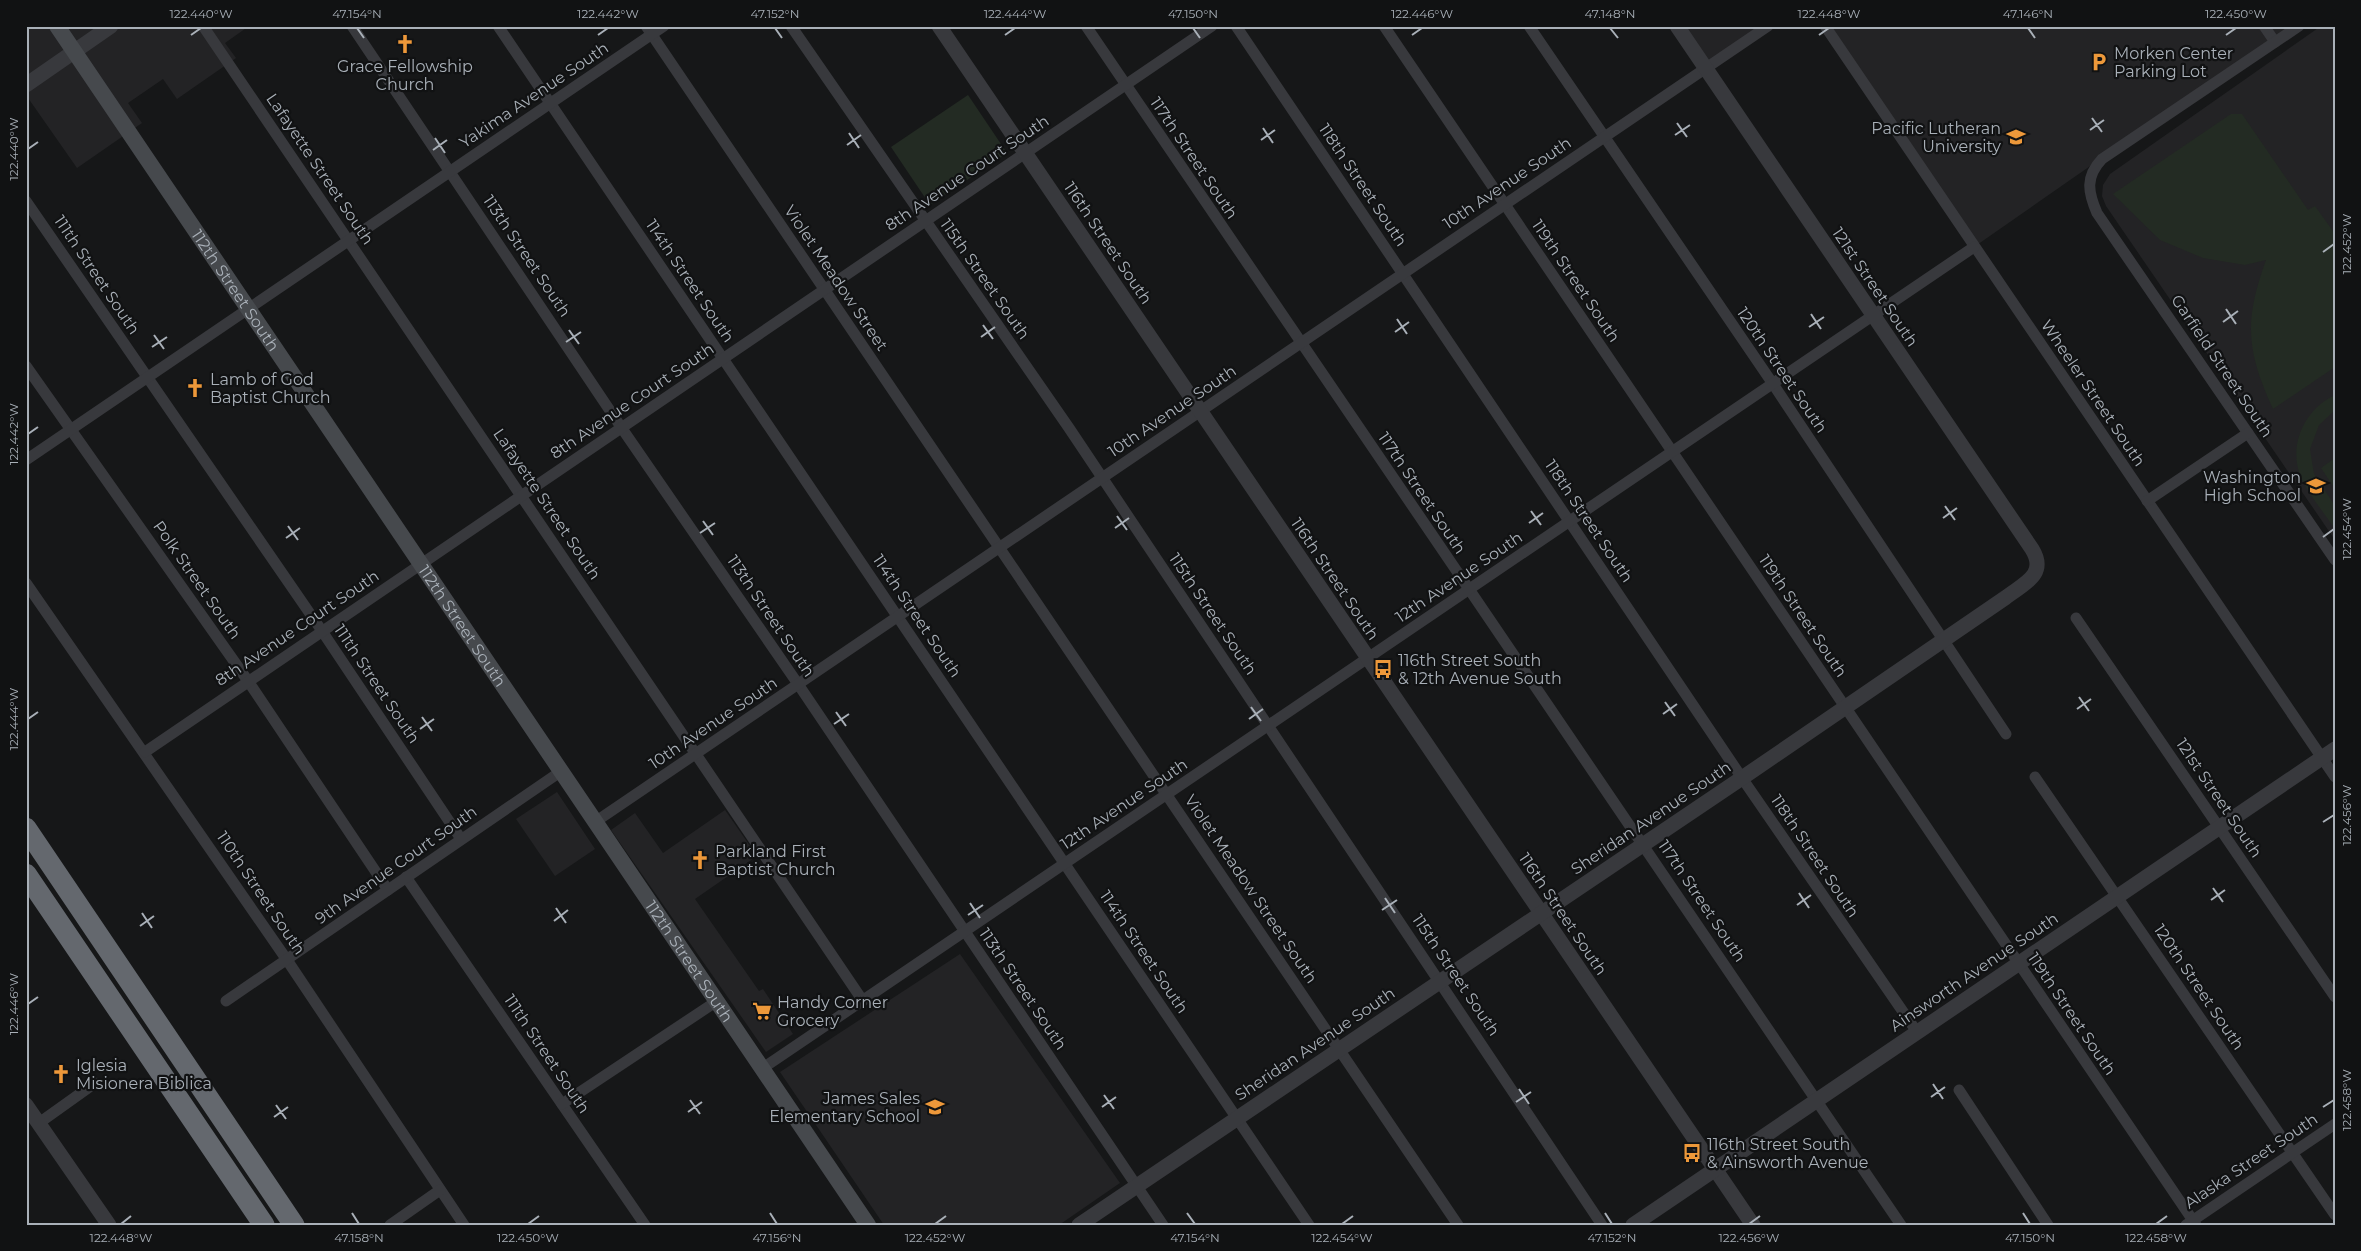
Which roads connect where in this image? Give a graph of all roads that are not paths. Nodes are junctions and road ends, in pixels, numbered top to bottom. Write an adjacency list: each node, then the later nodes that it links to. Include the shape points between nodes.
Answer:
1 (57, 26): 21 (main road, 112th Street South)
2 (111, 26): 21 (street)
3 (204, 26): 32 (street, Lafayette Street South)
4 (352, 26): 28 (street, 113th Street South)
5 (498, 26): 25 (street, 114th Street South)
6 (664, 26): 19 (street, Yakima Avenue South)
7 (791, 26): 31 (street, 115th Street South)
8 (939, 26): 27 (street, 116th Street South)
9 (1086, 26): 24 (street, 117th Street South)
10 (1212, 26): 24 (street, 8th Avenue Court South)
11 (1236, 26): 34 (street, 118th Street South)
12 (1384, 26): 30 (street, 119th Street South)
13 (1529, 26): 26 (street, 120th Street South)
14 (1677, 26): 22 (street, 121st Street South)
15 (1768, 26): 22 (street, 10th Avenue South)
16 (1825, 26): 33 (street, Wheeler Street South)
17 (2264, 26): 20 (street)
18 (2298, 26): 20 (street)
19 (649, 30): 25 (street, Yakima Avenue South); 35 (street, Violet Meadow Street)
20 (2275, 42): 46 (street, Garfield Street South, via 2102,159 2090,175 2088,187 2098,213)
21 (74, 52): 23 (street); 36 (main road, 112th Street South)
22 (1706, 68): 26 (street, 10th Avenue South); 37 (street, 121st Street South)
23 (26, 85)
24 (1125, 85): 27 (street, 8th Avenue Court South); 38 (street, 117th Street South)
25 (550, 104): 28 (street, Yakima Avenue South); 39 (street, 114th Street South)
26 (1604, 138): 30 (street, 10th Avenue South); 42 (street, 120th Street South)
27 (1026, 153): 31 (street, 8th Avenue Court South); 43 (street, 116th Street South)
28 (451, 171): 32 (street, Yakima Avenue South); 44 (street, 113th Street South)
29 (26, 201): 41 (street, 111th Street South)
30 (1505, 205): 34 (street, 10th Avenue South); 47 (street, 119th Street South)
31 (925, 221): 35 (street, 8th Avenue Court South); 49 (street, 115th Street South)
32 (349, 241): 36 (street, Yakima Avenue South); 50 (street, Lafayette Street South)
33 (1974, 246): 37 (street, 12th Avenue South); 51 (street, Wheeler Street South)
34 (1403, 274): 38 (street, 10th Avenue South); 52 (street, 118th Street South)
35 (824, 289): 39 (street, 8th Avenue Court South); 53 (street, Violet Meadow Street)
36 (249, 309): 41 (street, Yakima Avenue South); 55 (main road, 112th Street South)
37 (1872, 316): 42 (street, 12th Avenue South); 56 (street, 121st Street South, via 2032,549 2038,559)
38 (1300, 344): 43 (street, 10th Avenue South); 58 (street, 117th Street South)
39 (723, 358): 44 (street, 8th Avenue Court South); 59 (street, 114th Street South)
40 (26, 366): 45 (street, Polk Street South)
41 (147, 378): 45 (street, Yakima Avenue South); 61 (street, 111th Street South)
42 (1773, 384): 47 (street, 12th Avenue South); 62 (street, 120th Street South)
43 (1200, 411): 49 (street, 10th Avenue South); 63 (street, 116th Street South)
44 (622, 427): 50 (street, 8th Avenue Court South); 65 (street, 113th Street South)
45 (70, 430): 48 (street, Yakima Avenue South); 64 (street, Polk Street South)
46 (2248, 434): 51 (street); 54 (street, Garfield Street South)
47 (1672, 452): 52 (street, 12th Avenue South); 66 (street, 119th Street South)
48 (26, 460)
49 (1102, 478): 53 (street, 10th Avenue South); 67 (street, 115th Street South)
50 (522, 495): 55 (street, 8th Avenue Court South); 71 (street, Lafayette Street South)
51 (2147, 501): 72 (street, Wheeler Street South)
52 (1570, 521): 58 (street, 12th Avenue South); 76 (street, 118th Street South)
53 (1000, 547): 59 (street, 10th Avenue South); 77 (street, Violet Meadow Street South)
54 (2335, 560)
55 (420, 564): 61 (street, 8th Avenue Court South); 73 (main road, 112th Street South)
56 (2038, 569): 62 (street, Sheridan Avenue South, via 2022,586)
57 (26, 583): 70 (street, 110th Street South)
58 (1468, 590): 63 (street, 12th Avenue South); 82 (street, 117th Street South)
59 (898, 617): 65 (street, 10th Avenue South); 83 (street, 114th Street South)
60 (2076, 618): 80 (street, 121st Street South)
61 (322, 631): 64 (street, 8th Avenue Court South); 81 (street, 111th Street South)
62 (1942, 641): 66 (street, Sheridan Avenue South); 68 (street, 120th Street South)
63 (1368, 658): 67 (street, 12th Avenue South); 88 (street, 116th Street South)
64 (248, 681): 70 (street, 8th Avenue Court South); 86 (street, Polk Street South)
65 (798, 684): 71 (street, 10th Avenue South); 89 (street, 113th Street South)
66 (1845, 707): 76 (street, Sheridan Avenue South); 91 (street, 119th Street South)
67 (1268, 726): 77 (street, 12th Avenue South); 92 (street, 115th Street South)
68 (2006, 734)
69 (2335, 749): 72 (street, Ainsworth Avenue South)
70 (145, 752): 90 (street, 110th Street South)
71 (697, 753): 78 (street, 10th Avenue South); 95 (street, Lafayette Street South)
72 (2322, 758): 75 (street, Wheeler Street South); 80 (street, Ainsworth Avenue South)
73 (560, 772): 78 (main road, 112th Street South); 81 (street, 9th Avenue Court South)
74 (2035, 777): 87 (street, 120th Street South)
75 (2335, 777)
76 (1742, 778): 82 (street, Sheridan Avenue South); 97 (street, 118th Street South)
77 (1167, 794): 83 (street, 12th Avenue South); 98 (street, Violet Meadow Street South)
78 (595, 822): 94 (main road, 112th Street South)
79 (26, 828): 116 (highway)
80 (2218, 828): 87 (street, Ainsworth Avenue South); 93 (street, 121st Street South)
81 (461, 840): 85 (street, 9th Avenue Court South)
82 (1644, 842): 88 (street, Sheridan Avenue South); 102 (street, 117th Street South)
83 (1065, 864): 89 (street, 12th Avenue South); 105 (street, 114th Street South)
84 (26, 874): 115 (highway)
85 (406, 877): 86 (street, 9th Avenue Court South); 103 (street, 111th Street South)
86 (388, 890): 90 (street, 9th Avenue Court South)
87 (2117, 896): 91 (street, Ainsworth Avenue South); 108 (street, 120th Street South)
88 (1541, 912): 92 (street, Sheridan Avenue South); 109 (street, 116th Street South)
89 (964, 932): 95 (street, 12th Avenue South); 110 (street, 113th Street South)
90 (287, 960): 96 (street, 9th Avenue Court South); 111 (street, 110th Street South)
91 (2018, 963): 97 (street, Ainsworth Avenue South); 113 (street, 119th Street South)
92 (1440, 980): 98 (street, Sheridan Avenue South); 125 (street, 115th Street South)
93 (2335, 997)
94 (717, 1001): 99 (main road, 112th Street South); 103 (street)
95 (863, 1001): 99 (street, 12th Avenue South)
96 (226, 1002)
97 (1916, 1032): 102 (street, Ainsworth Avenue South)
98 (1339, 1049): 105 (street, Sheridan Avenue South); 124 (street, Violet Meadow Street South)
99 (763, 1068): 120 (main road, 112th Street South)
100 (95, 1083): 106 (street)
101 (1959, 1090): 129 (street)
102 (1817, 1100): 109 (street, Ainsworth Avenue South); 128 (street, 117th Street South)
103 (562, 1104): 119 (street, 111th Street South)
104 (26, 1105): 106 (street)
105 (1236, 1118): 110 (street, Sheridan Avenue South); 123 (street, 114th Street South)
106 (34, 1123): 114 (street)
107 (2335, 1124): 108 (street, Alaska Street South)
108 (2293, 1152): 112 (street, 120th Street South); 113 (street, Alaska Street South)
109 (1715, 1169): 126 (street, Ainsworth Avenue South); 127 (street, 116th Street South)
110 (1137, 1186): 121 (street, Sheridan Avenue South); 122 (street, 113th Street South)
111 (440, 1190): 117 (street); 118 (street, 110th Street South)
112 (2335, 1215)
113 (2192, 1223)
114 (109, 1225)
115 (264, 1225)
116 (294, 1225)
117 (390, 1225)
118 (464, 1225)
119 (645, 1225)
120 (868, 1225)
121 (1079, 1225)
122 (1163, 1225)
123 (1309, 1225)
124 (1458, 1225)
125 (1602, 1225)
126 (1633, 1225)
127 (1753, 1225)
128 (1901, 1225)
129 (2048, 1225)

